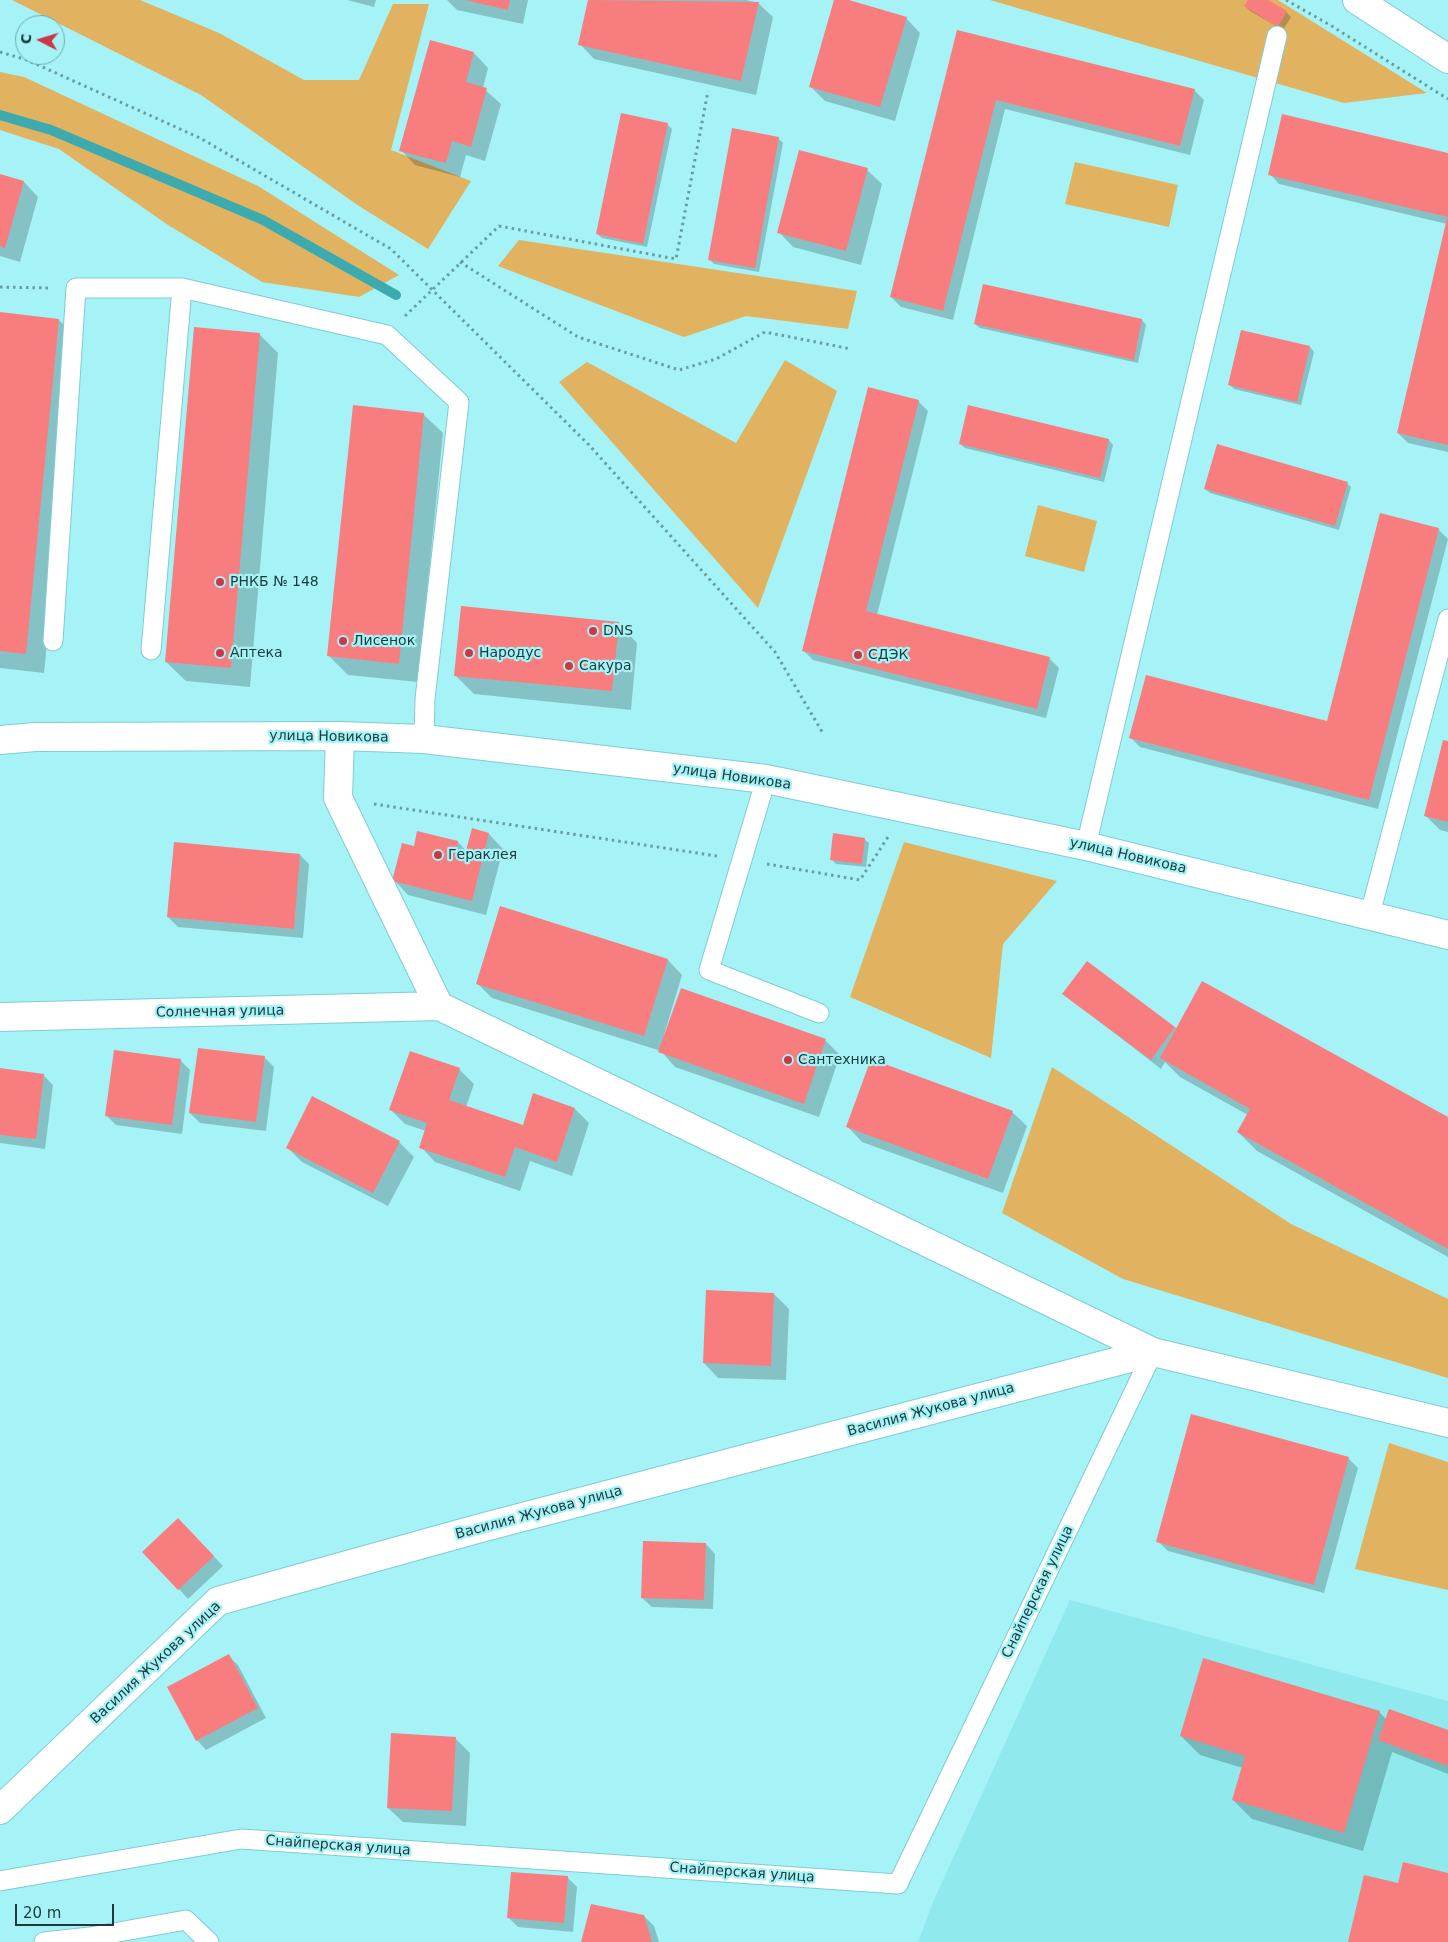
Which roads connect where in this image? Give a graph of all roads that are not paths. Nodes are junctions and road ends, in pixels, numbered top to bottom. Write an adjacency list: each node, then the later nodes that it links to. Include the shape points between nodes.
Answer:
1 (1357, 0): 3 (street)
2 (1277, 36): 12 (lane)
3 (1448, 59)
4 (182, 288): 6 (lane, via 76,288); 7 (lane); 9 (lane, via 387,335 458,402 425,699)
5 (1448, 619): 13 (lane)
6 (53, 641)
7 (151, 650)
8 (340, 736): 9 (street, улица Новикова); 10 (street, улица Новикова, via 35,737); 15 (street, via 338,798)
9 (424, 739): 11 (street, улица Новикова)
10 (0, 740)
11 (766, 779): 12 (street, улица Новикова); 16 (lane, via 709,970)
12 (1086, 846): 13 (street, улица Новикова)
13 (1370, 914): 14 (street, улица Новикова)
14 (1448, 935)
15 (439, 1006): 17 (street, Солнечная улица); 18 (street)
16 (819, 1013)
17 (0, 1017)
18 (1153, 1352): 19 (street); 20 (street, Василия Жукова улица, via 476,1529 218,1601); 21 (lane, Снайперская улица, via 898,1884 240,1839)
19 (1448, 1423)
20 (0, 1810)
21 (0, 1881)
22 (44, 1942): 23 (lane, via 186,1920)
23 (208, 1942)

